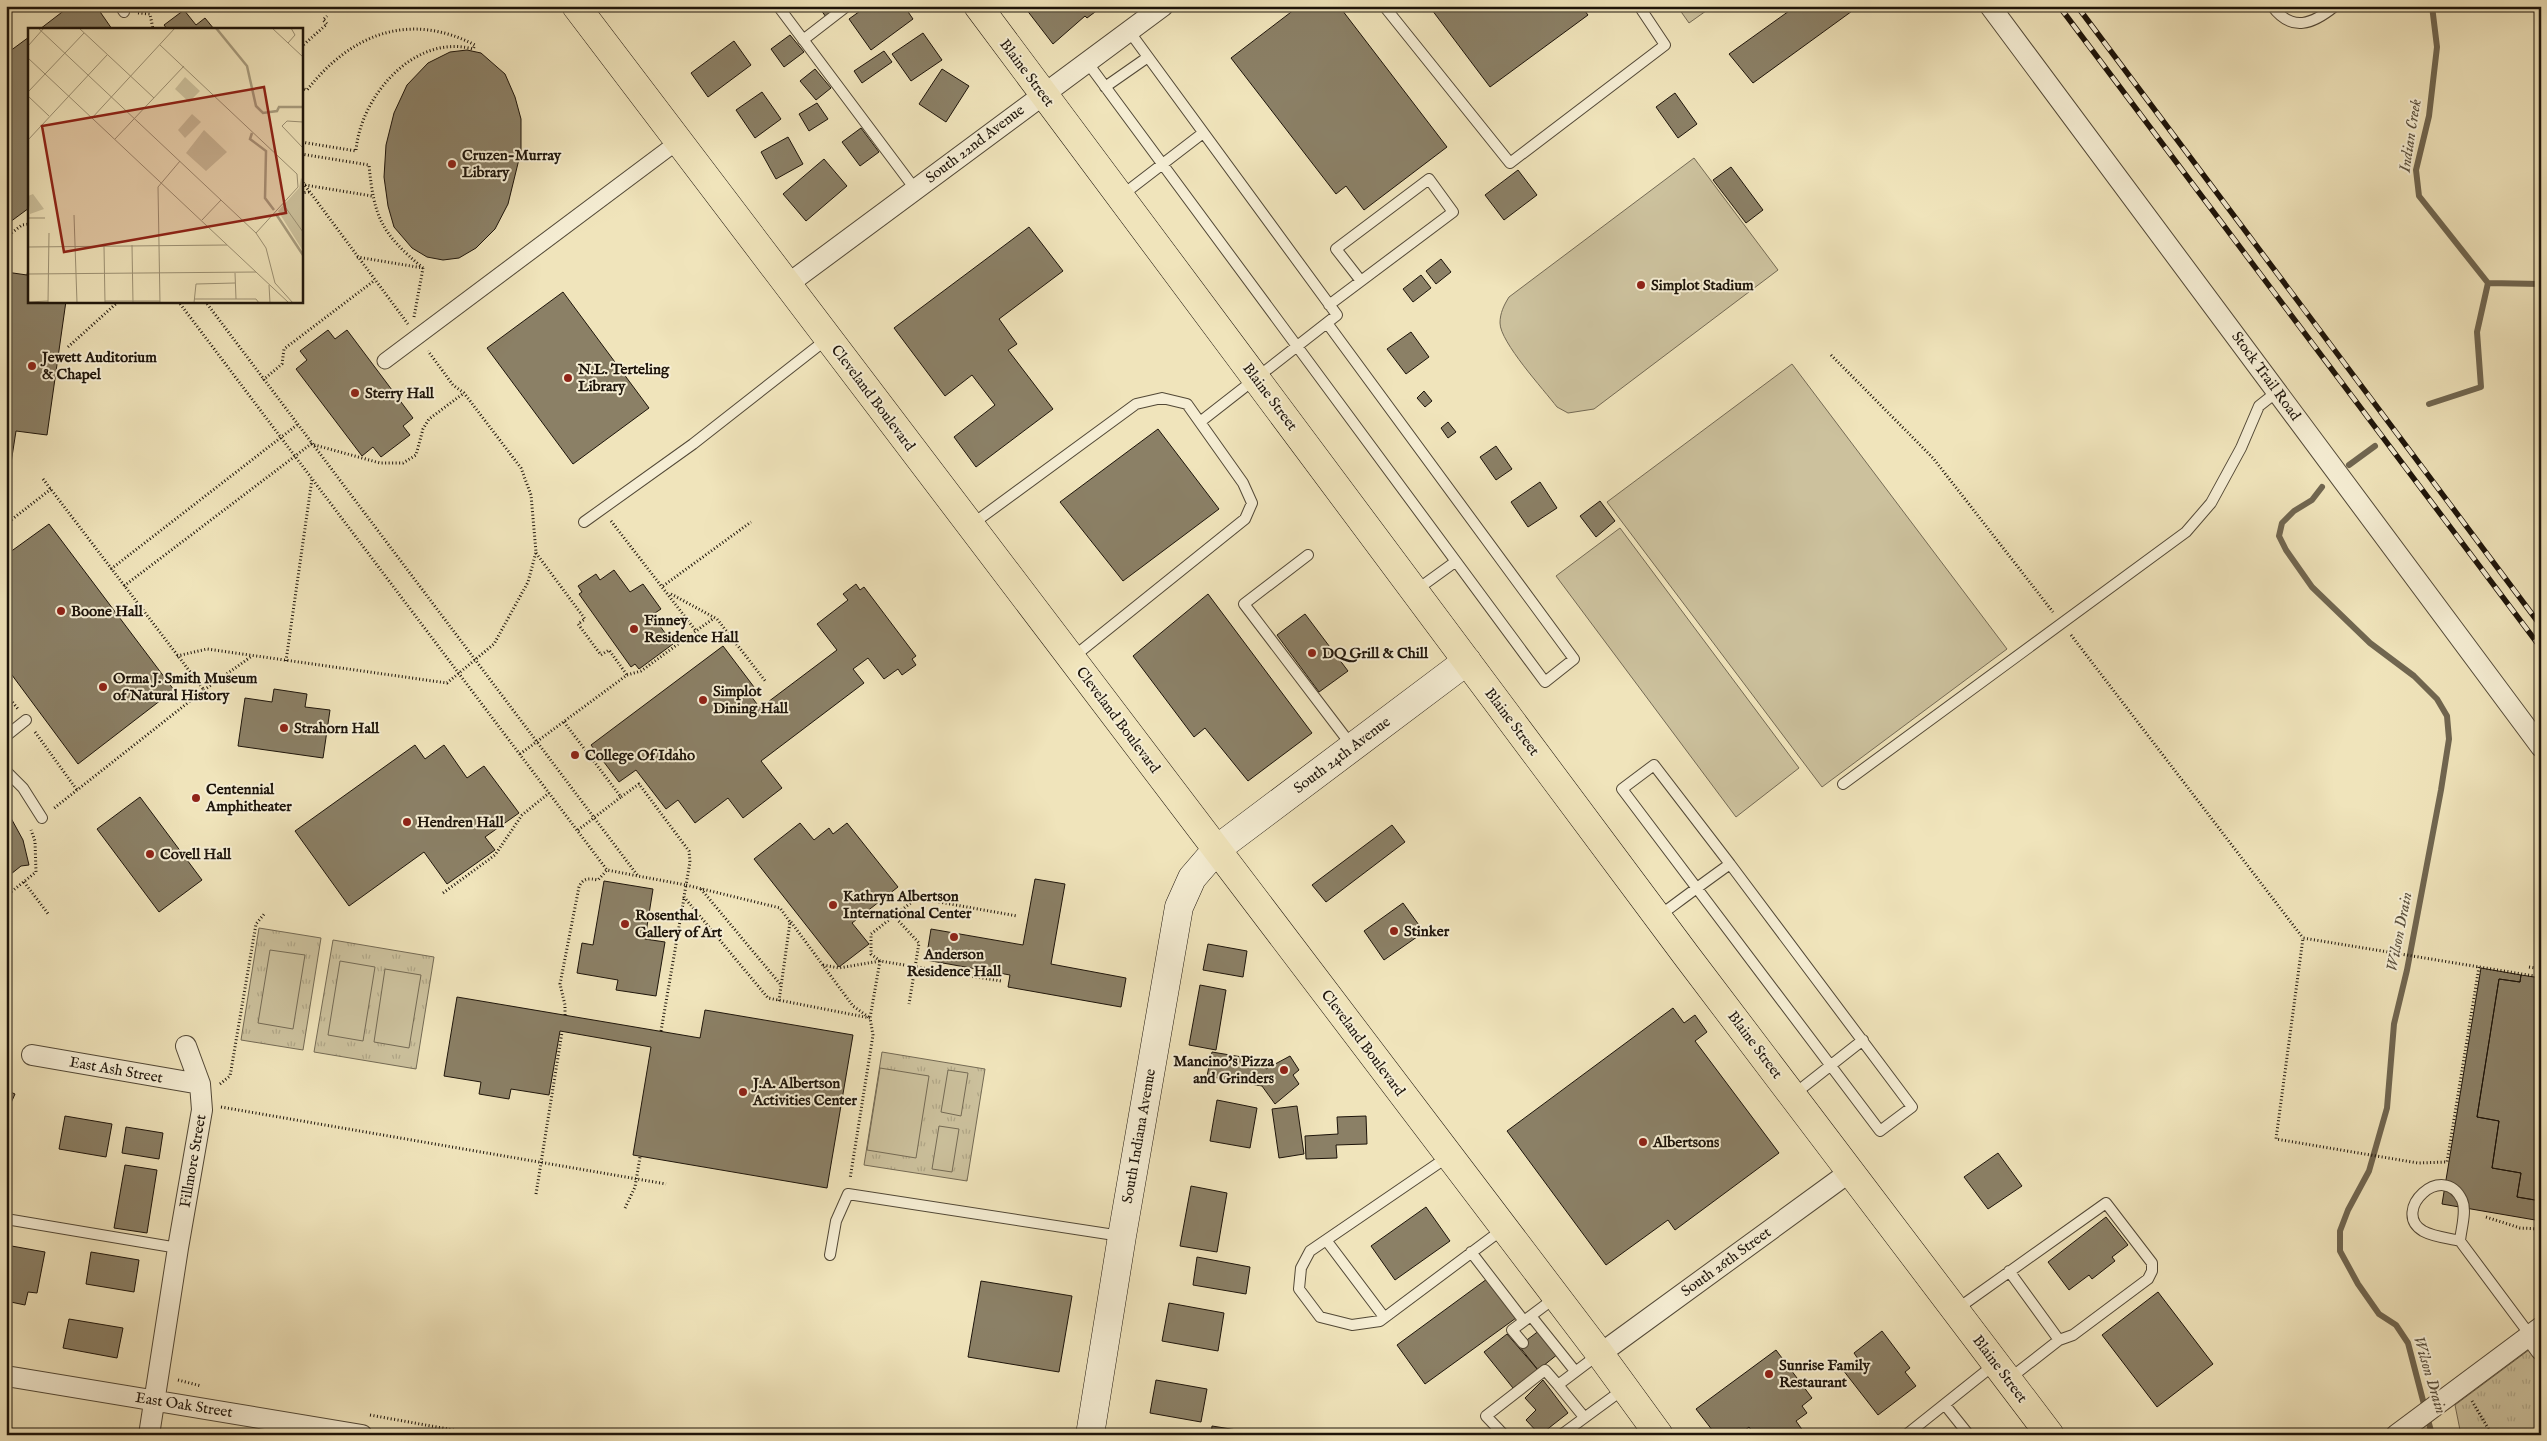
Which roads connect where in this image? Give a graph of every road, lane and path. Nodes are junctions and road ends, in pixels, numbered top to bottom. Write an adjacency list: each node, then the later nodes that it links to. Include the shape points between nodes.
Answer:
1 (576, 6): 23 (main road, Cleveland Boulevard)
2 (778, 6): 15 (lane)
3 (847, 6): 15 (lane)
4 (978, 6): 21 (main road, Blaine Street)
5 (1163, 6): 14 (street, South 22nd Avenue)
6 (1384, 6): 7 (lane, via 1510,163 1665,46)
7 (1639, 6)
8 (1990, 6): 54 (street, Stock Trail Road)
9 (2272, 6): 10 (lane, via 2290,22 2303,24 2318,20)
10 (2335, 6)
11 (121, 9): 13 (path, via 150,14)
12 (327, 16): 16 (path, via 323,20 327,24)
13 (153, 28)
14 (1129, 31): 17 (lane); 18 (street, South 22nd Avenue)
15 (803, 40): 29 (lane)
16 (302, 46)
17 (1148, 57): 19 (lane); 22 (lane)
18 (1087, 62): 19 (lane); 21 (street, South 22nd Avenue)
19 (1105, 87): 26 (lane)
20 (302, 88): 24 (path, via 307,90 342,53 391,32 428,30 446,33 475,45 473,49 442,46 414,57 398,71 368,108 356,151)
21 (1043, 94): 29 (street, South 22nd Avenue); 33 (main road, Blaine Street)
22 (1203, 133): 26 (lane); 44 (lane)
23 (680, 140): 40 (main road, Cleveland Boulevard); 46 (street)
24 (302, 142)
25 (302, 154): 32 (path, via 369,165)
26 (1163, 165): 33 (lane); 49 (lane)
27 (302, 181): 28 (path)
28 (305, 185): 30 (path); 32 (path)
29 (915, 189): 40 (street, South 22nd Avenue)
30 (309, 192): 31 (path); 36 (path)
31 (302, 193)
32 (372, 196): 37 (path, via 382,226)
33 (1120, 196): 52 (main road, Blaine Street)
34 (28, 224): 35 (path)
35 (6, 237)
36 (357, 256): 37 (path); 38 (path)
37 (423, 268): 38 (path, via 412,330)
38 (375, 280): 53 (path, via 284,350 282,364)
39 (1361, 280): 39 (lane, via 1453,212 1429,179 1336,249); 44 (lane)
40 (788, 284): 47 (main road, Cleveland Boulevard)
41 (117, 302): 48 (path)
42 (179, 302): 58 (path)
43 (206, 302): 53 (path)
44 (1329, 305): 45 (lane, via 1337,316)
45 (1327, 323): 49 (lane); 71 (lane, via 1574,659 1545,682)
46 (417, 337): 51 (street); 55 (path, via 453,385)
47 (828, 338): 64 (lane, via 694,444); 68 (main road, Cleveland Boulevard)
48 (68, 347)
49 (1297, 347): 52 (lane); 71 (lane)
50 (1831, 355): 78 (path, via 1933,458)
51 (385, 361)
52 (1256, 379): 56 (lane); 75 (main road, Blaine Street)
53 (263, 380): 57 (path)
54 (2278, 391): 78 (lane, via 2259,406 2211,503 2186,532); 96 (street, Stock Trail Road, via 2310,439)
55 (464, 393): 59 (path, via 429,419 416,454 403,462 380,462); 69 (path, via 521,468 531,495)
56 (1200, 422): 68 (lane, via 1187,404 1162,398 1136,404); 82 (lane, via 1243,483 1252,503 1245,520)
57 (297, 425): 58 (path); 59 (path)
58 (281, 438): 60 (path); 72 (path)
59 (311, 444): 60 (path); 83 (path)
60 (295, 456): 62 (path); 73 (path)
61 (43, 479): 63 (path)
62 (312, 479): 84 (path); 86 (path)
63 (51, 489): 67 (path); 72 (path)
64 (602, 508): 65 (lane); 74 (path)
65 (584, 522)
66 (751, 522): 74 (path)
67 (6, 524)
68 (970, 526): 82 (main road, Cleveland Boulevard)
69 (536, 552): 83 (path, via 528,582 512,614 494,644); 87 (path, via 585,619 578,624 601,655 608,650)
70 (1308, 555): 95 (lane, via 1244,604)
71 (1455, 562): 75 (lane)
72 (111, 569): 73 (path)
73 (124, 586): 80 (path)
74 (663, 586): 76 (path)
75 (1414, 591): 85 (main road, Blaine Street)
76 (668, 593): 77 (path); 79 (path)
77 (714, 618): 79 (path); 88 (path)
78 (2062, 624): 99 (lane); 123 (path)
79 (696, 631): 87 (path, via 641,672)
80 (177, 656): 81 (path, via 207,649); 89 (path)
81 (252, 656): 84 (path); 89 (path)
82 (1071, 658): 106 (main road, Cleveland Boulevard)
83 (476, 660): 86 (path); 94 (path)
84 (286, 661): 86 (path, via 447,684)
85 (1466, 661): 95 (main road, South 24th Avenue); 121 (main road, Blaine Street)
86 (459, 674): 97 (path)
87 (627, 675): 92 (path)
88 (766, 682)
89 (204, 690): 100 (path)
90 (6, 694): 91 (path)
91 (26, 720): 93 (lane); 100 (path)
92 (564, 722): 94 (path); 102 (path)
93 (6, 736)
94 (537, 742): 97 (path); 104 (path)
95 (1352, 747): 106 (main road, South 24th Avenue)
96 (2541, 747)
97 (520, 754): 101 (path)
98 (6, 771): 103 (lane)
99 (1843, 784)
100 (78, 790): 103 (path)
101 (549, 792): 105 (path); 114 (path, via 522,815 495,855)
102 (621, 798): 104 (path); 111 (path, via 638,784 689,851)
103 (42, 818): 110 (path, via 30,828 35,841 36,872)
104 (594, 818): 105 (path); 109 (path)
105 (578, 830): 108 (path)
106 (1217, 849): 146 (main road, Cleveland Boulevard); 159 (main road, South Indiana Avenue, via 1192,878 1178,907)
107 (1730, 864): 112 (lane); 112 (lane, via 1654,765 1622,789); 139 (lane)
108 (607, 870): 109 (path); 135 (path, via 598,880 588,878 579,887 560,984)
109 (638, 876): 111 (path)
110 (24, 882): 115 (path); 118 (path)
111 (686, 885): 113 (path); 116 (path)
112 (1697, 888): 121 (lane); 142 (lane)
113 (701, 889): 122 (path, via 780,908); 132 (path)
114 (443, 893)
115 (6, 896)
116 (684, 897): 133 (path, via 768,998); 137 (path)
117 (265, 913): 143 (path, via 256,924 230,1076)
118 (50, 915)
119 (894, 916): 120 (path, via 917,898); 124 (path, via 870,934 871,954); 126 (path, via 919,943)
120 (1017, 916)
121 (1658, 917): 144 (main road, Blaine Street)
122 (790, 922): 125 (path); 132 (path)
123 (2303, 938): 127 (path); 127 (path, via 2276,1139 2418,1163 2447,1162)
124 (880, 961): 125 (path, via 839,968); 126 (path); 136 (path)
125 (822, 965): 136 (path, via 853,1006)
126 (916, 967): 131 (path); 134 (path)
127 (2479, 967): 130 (path)
128 (2529, 967): 129 (path)
129 (2541, 968)
130 (2541, 977)
131 (1001, 981)
132 (781, 985): 133 (path)
133 (779, 1001): 136 (path)
134 (909, 1004)
135 (565, 1015)
136 (870, 1018): 153 (path, via 873,1035)
137 (661, 1031)
138 (562, 1032): 148 (path)
139 (1863, 1040): 142 (lane); 142 (lane, via 1912,1107 1880,1130)
140 (186, 1046): 143 (street, Fillmore Street)
141 (32, 1055): 143 (street, East Ash Street)
142 (1831, 1065): 144 (lane)
143 (209, 1087): 162 (street, Fillmore Street, via 202,1110)
144 (1793, 1095): 149 (main road, Blaine Street)
145 (215, 1106): 148 (path)
146 (1449, 1156): 157 (main road, Cleveland Boulevard); 160 (lane)
147 (640, 1157): 150 (path)
148 (541, 1161): 150 (path); 152 (path)
149 (1851, 1171): 167 (main road, Blaine Street); 173 (street, South 26th Street)
150 (637, 1178): 151 (path); 154 (path, via 636,1187)
151 (666, 1184)
152 (536, 1194)
153 (848, 1194): 159 (lane); 164 (lane, via 836,1221)
154 (624, 1208)
155 (2486, 1217): 158 (path, via 2520,1228)
156 (6, 1219): 162 (lane)
157 (1504, 1228): 163 (lane); 166 (main road, Cleveland Boulevard)
158 (2541, 1229)
159 (1122, 1236): 190 (main road, South Indiana Avenue)
160 (1326, 1240): 168 (lane); 168 (lane, via 1310,1251 1301,1268 1299,1289 1320,1316 1352,1325 1380,1321)
161 (2460, 1241): 161 (lane, via 2464,1213 2456,1192 2446,1186 2435,1185 2424,1190 2416,1199 2413,1210 2415,1222 2421,1230); 170 (lane)
162 (178, 1248): 182 (street, Fillmore Street)
163 (1471, 1252): 168 (lane); 169 (lane)
164 (830, 1255)
165 (2010, 1271): 167 (lane); 171 (lane); 171 (lane, via 2106,1202 2152,1263 2148,1279 2073,1336)
166 (1556, 1296): 169 (lane); 173 (main road, Cleveland Boulevard)
167 (1955, 1310): 175 (main road, Blaine Street)
168 (1384, 1317)
169 (1527, 1318): 172 (lane, via 1512,1330); 174 (lane)
170 (2537, 1338): 186 (street)
171 (2059, 1340): 175 (lane)
172 (1523, 1343)
173 (1600, 1354): 174 (lane); 180 (main road, Cleveland Boulevard)
174 (1575, 1371): 178 (lane)
175 (2002, 1372): 183 (lane); 196 (main road, Blaine Street)
176 (6, 1376): 182 (street, East Oak Street)
177 (174, 1378): 179 (path)
178 (1558, 1385): 185 (lane); 191 (lane, via 1543,1368 1486,1416)
179 (206, 1387)
180 (1625, 1388): 185 (lane); 193 (main road, Cleveland Boulevard)
181 (2469, 1398): 197 (path)
182 (155, 1400): 187 (street, Fillmore Street); 188 (street, East Oak Street)
183 (1945, 1405): 194 (lane); 195 (lane)
184 (364, 1414): 189 (path)
185 (1584, 1417): 192 (lane)
186 (2402, 1430)
187 (150, 1435)
188 (362, 1435)
189 (481, 1435)
190 (1090, 1435)
191 (1504, 1435)
192 (1561, 1435)
193 (1659, 1435)
194 (1906, 1435)
195 (1968, 1435)
196 (2050, 1435)
197 (2492, 1435)

